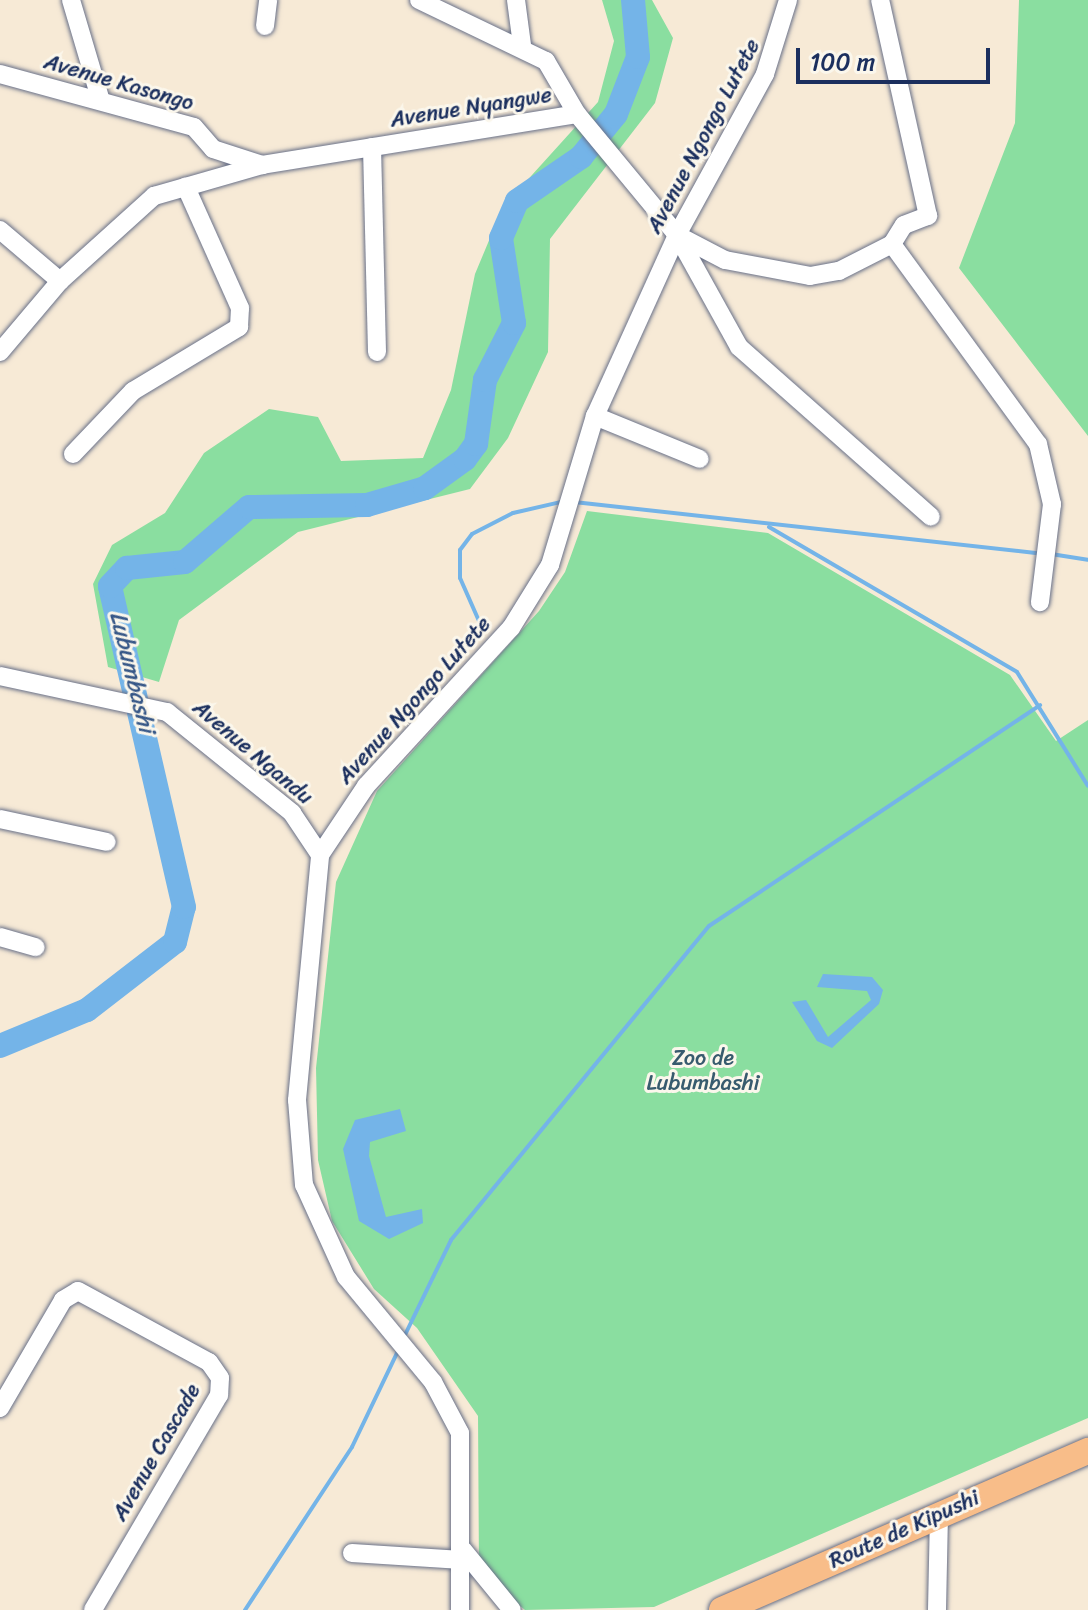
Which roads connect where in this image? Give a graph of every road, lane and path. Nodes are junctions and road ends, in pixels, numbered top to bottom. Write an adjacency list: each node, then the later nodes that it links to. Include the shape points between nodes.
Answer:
1 (71, 0): 10 (street)
2 (268, 0): 7 (street)
3 (419, 0): 8 (street)
4 (516, 0): 8 (street)
5 (788, 0): 16 (street, Avenue Ngongo Lutete, via 765,74)
6 (880, 0): 17 (street, via 928,213)
7 (265, 26)
8 (522, 45): 11 (street, via 560,75)
9 (0, 74): 10 (street, Avenue Kasongo)
10 (101, 101): 13 (street, Avenue Kasongo, via 194,127 213,149)
11 (579, 116): 12 (street, Avenue Nyangwe); 16 (street)
12 (372, 147): 13 (street, Avenue Nyangwe); 20 (street, Avenue Nyangwe)
13 (262, 165): 14 (street, Avenue Nyangwe)
14 (186, 187): 18 (street, Avenue Nyangwe, via 128,213); 22 (street, via 240,308 239,327 133,391)
15 (0, 230): 18 (street)
16 (677, 235): 17 (street, via 725,260 810,276 839,271); 21 (street, Avenue Ngongo Lutete); 24 (street, via 739,347)
17 (892, 244): 25 (street, via 1038,444 1052,504)
18 (60, 281): 19 (street, Avenue Nyangwe)
19 (0, 352)
20 (377, 352)
21 (595, 416): 23 (street); 29 (street, Avenue Ngongo Lutete, via 574,502 550,565 511,628 366,786)
22 (73, 454)
23 (700, 459)
24 (931, 517)
25 (1040, 602)
26 (0, 676): 29 (street, Avenue Ngandu, via 154,707 271,794)
27 (0, 819): 28 (street)
28 (107, 842)
29 (320, 855): 36 (street, Avenue Ngongo Lutete, via 297,1148 330,1250 411,1355 460,1433)
30 (0, 937): 31 (street)
31 (36, 947)
32 (0, 1408): 37 (street, Avenue Cascade, via 63,1300 78,1291 209,1362 220,1378 219,1395)
33 (1088, 1451): 34 (highway, Route de Kipushi)
34 (939, 1512): 40 (highway, Route de Kipushi); 41 (street)
35 (352, 1553): 36 (street)
36 (462, 1554): 38 (street, Avenue Ngongo Lutete); 39 (street)
37 (93, 1610)
38 (460, 1610)
39 (512, 1610)
40 (722, 1610)
41 (937, 1610)

